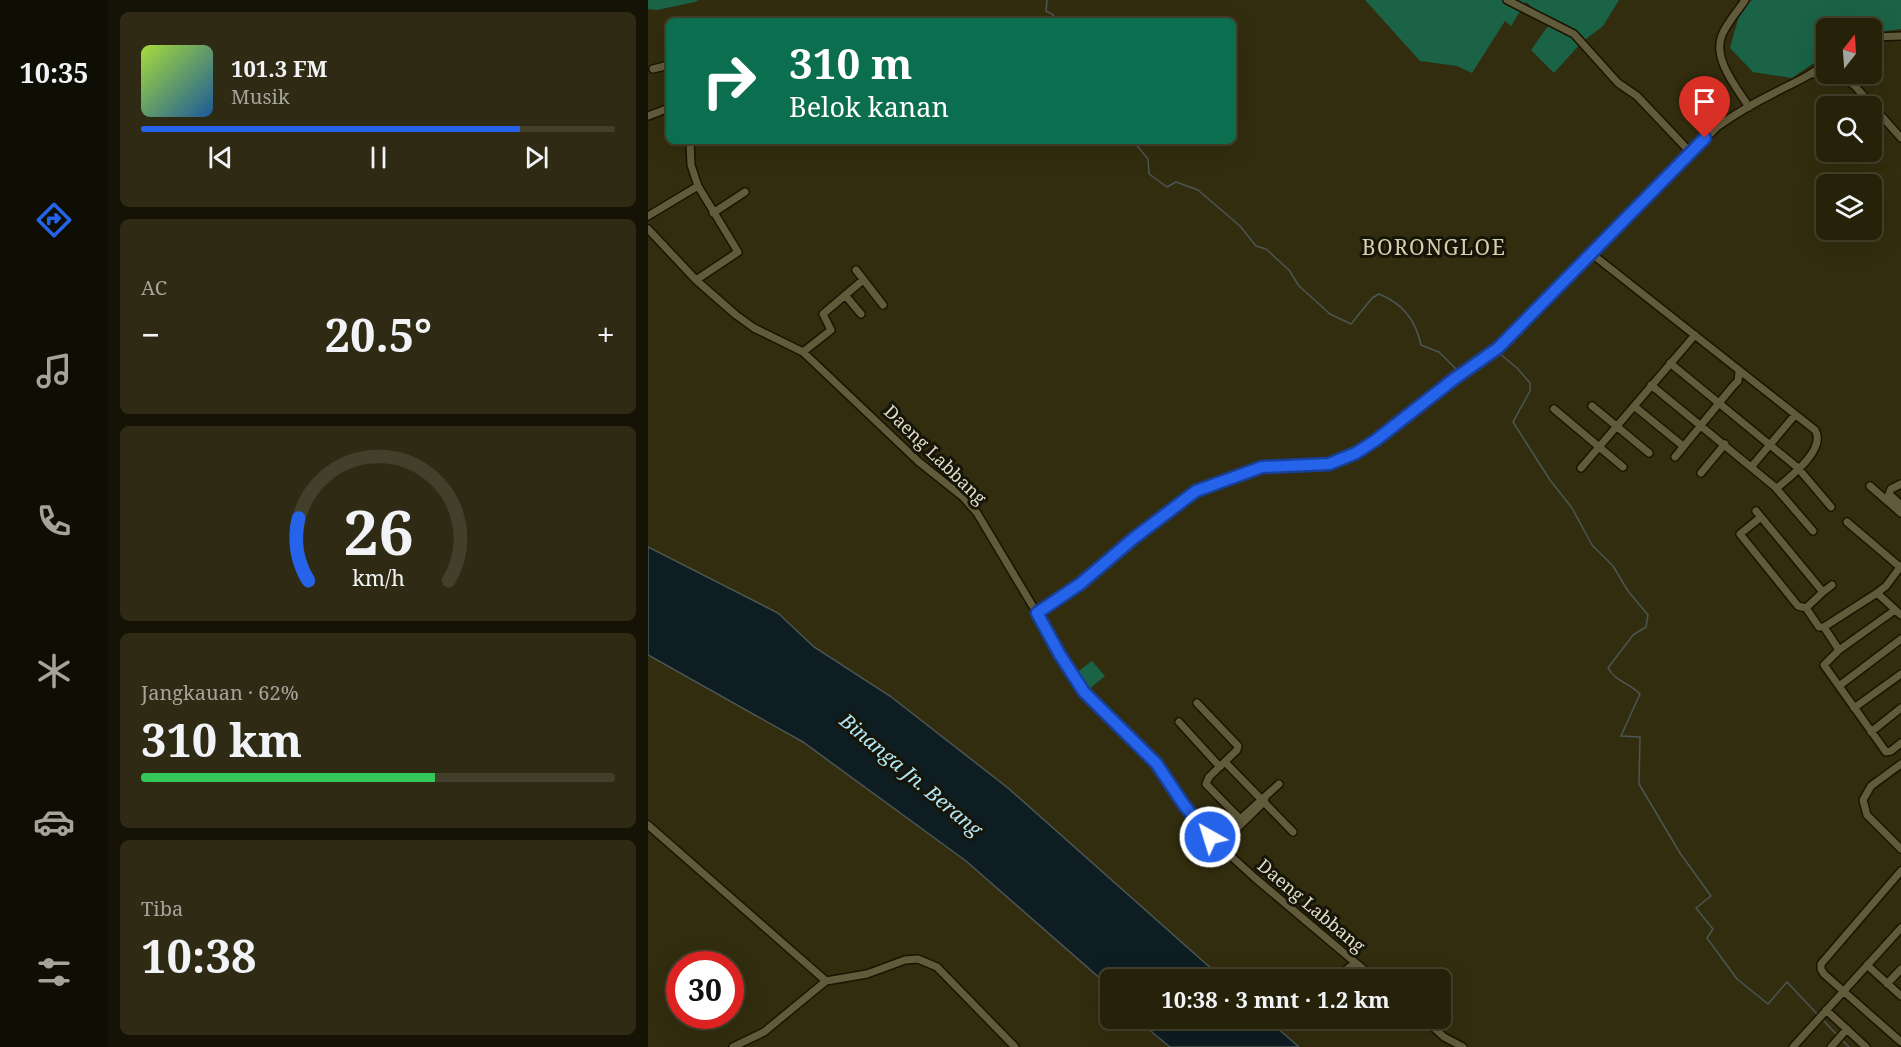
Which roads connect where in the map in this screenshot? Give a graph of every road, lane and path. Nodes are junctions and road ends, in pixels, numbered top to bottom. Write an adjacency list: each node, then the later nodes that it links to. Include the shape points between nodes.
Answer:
1 (1507, 0): 14 (street, via 1574,34)
2 (1745, 0): 9 (street, via 1722,33 1719,51)
3 (1901, 36): 4 (street)
4 (1882, 37)
5 (666, 66): 6 (street)
6 (653, 69)
7 (1814, 74): 9 (street)
8 (1853, 84): 12 (street)
9 (1749, 107): 14 (street, via 1717,127)
10 (666, 109): 11 (street)
11 (648, 116)
12 (1901, 138)
13 (690, 144): 15 (street, via 691,165)
14 (1691, 153): 20 (street)
15 (698, 186): 17 (street); 18 (street)
16 (745, 192): 17 (street)
17 (713, 213): 22 (street, via 738,252)
18 (648, 216)
19 (648, 229): 22 (street, Daeng Labbang)
20 (1592, 254): 27 (street); 64 (street, via 1498,348 1362,450 1325,464 1262,467 1196,491 1080,584)
21 (856, 270): 23 (street)
22 (696, 280): 28 (street, Daeng Labbang, via 754,328)
23 (863, 280): 24 (street); 25 (street)
24 (845, 295): 26 (street); 28 (street, via 822,314 831,330)
25 (884, 305)
26 (861, 314)
27 (1695, 335): 29 (street); 30 (street)
28 (802, 352): 64 (street, Daeng Labbang, via 919,462 963,497)
29 (1670, 363): 31 (street); 32 (street)
30 (1739, 372): 32 (street, via 1737,381); 36 (street)
31 (1652, 386): 34 (street); 37 (street)
32 (1719, 404): 37 (street); 40 (street)
33 (1592, 406): 38 (street)
34 (1634, 406): 38 (street); 41 (street)
35 (1554, 409): 42 (street)
36 (1795, 415): 40 (street); 48 (street, via 1815,430 1818,440 1814,452)
37 (1701, 425): 39 (street); 41 (street)
38 (1617, 427): 42 (street); 43 (street)
39 (1725, 444): 45 (street); 49 (street)
40 (1770, 445): 45 (street); 48 (street)
41 (1683, 446): 44 (street)
42 (1599, 447): 46 (street); 47 (street)
43 (1649, 453)
44 (1675, 458)
45 (1752, 466): 52 (street)
46 (1623, 467)
47 (1581, 468)
48 (1798, 468): 52 (street); 54 (street)
49 (1701, 473)
50 (1901, 484): 53 (street, via 1891,489 1889,495)
51 (1870, 486): 55 (street)
52 (1777, 488): 57 (street)
53 (1901, 505)
54 (1831, 507)
55 (1901, 513)
56 (1847, 522): 58 (street)
57 (1813, 531)
58 (1901, 566): 61 (street)
59 (1832, 585): 60 (street)
60 (1823, 592): 62 (street); 62 (street, via 1758,514 1740,534 1798,606)
61 (1877, 593): 63 (street); 65 (street)
62 (1806, 608): 65 (street, via 1819,627)
63 (1898, 612): 67 (street)
64 (1037, 613): 83 (street, Daeng Labbang, via 1084,692 1156,763)
65 (1824, 627): 67 (street)
66 (1901, 639): 69 (street)
67 (1839, 650): 69 (street, via 1824,665)
68 (1901, 674): 71 (street)
69 (1839, 686): 71 (street)
70 (1197, 703): 76 (street, via 1238,746)
71 (1854, 708): 74 (street)
72 (1901, 708): 74 (street)
73 (1179, 722): 76 (street)
74 (1871, 732): 75 (street, via 1888,753)
75 (1901, 743)
76 (1222, 764): 79 (street); 80 (street, via 1206,784)
77 (1901, 764): 84 (street, via 1871,786 1863,800 1867,815)
78 (1278, 784): 79 (street)
79 (1263, 799): 80 (street); 82 (street)
80 (1241, 820): 83 (street)
81 (648, 825): 92 (street)
82 (1293, 832)
83 (1217, 844): 87 (street, Daeng Labbang)
84 (1901, 849)
85 (1901, 872): 94 (street, via 1821,964 1824,974)
86 (1901, 928): 88 (street)
87 (1355, 963): 89 (street); 90 (street, Daeng Labbang)
88 (1867, 965): 93 (street); 94 (street)
89 (1347, 969)
90 (1362, 969)
91 (1901, 969): 93 (street)
92 (826, 981): 100 (street, via 764,1032); 101 (street, via 867,974 905,960 926,962 951,980)
93 (1887, 984): 95 (street)
94 (1843, 991): 96 (street); 99 (street)
95 (1901, 996)
96 (1826, 1010): 98 (street); 103 (street)
97 (1436, 1029): 102 (street)
98 (1847, 1029): 104 (street); 105 (street)
99 (1901, 1042)
100 (733, 1047)
101 (1015, 1047)
102 (1462, 1047)
103 (1793, 1047)
104 (1831, 1047)
105 (1866, 1047)

